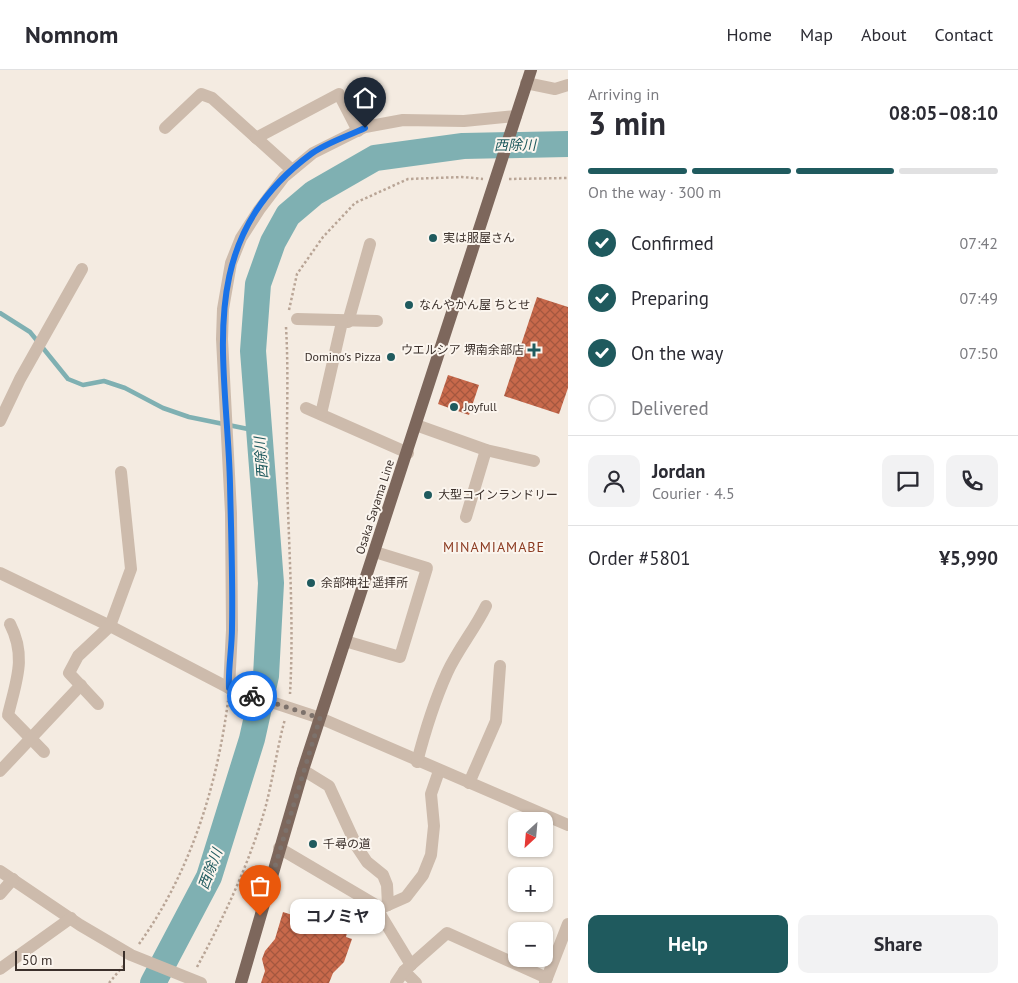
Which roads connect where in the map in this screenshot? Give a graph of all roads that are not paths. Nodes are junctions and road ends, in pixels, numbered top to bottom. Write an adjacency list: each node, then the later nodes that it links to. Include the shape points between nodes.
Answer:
1 (531, 70): 2 (main road, Osaka Sayama Line)
2 (526, 84): 3 (street, via 555,89); 4 (main road, Osaka Sayama Line)
3 (568, 85)
4 (515, 119): 6 (street, via 403,120); 17 (main road, Osaka Sayama Line)
5 (165, 128): 7 (street, via 201,94 212,98)
6 (358, 131): 7 (street, via 339,94); 8 (street, via 312,153)
7 (256, 138): 8 (street)
8 (292, 170): 31 (street, via 258,210 241,238 231,263 223,309 232,571)
9 (370, 244): 13 (street)
10 (82, 270): 16 (street, via 20,378)
11 (290, 317): 13 (street)
12 (377, 321): 13 (street)
13 (345, 322): 15 (street)
14 (306, 408): 15 (street)
15 (321, 414): 19 (street)
16 (0, 421)
17 (416, 426): 18 (street); 19 (main road, Osaka Sayama Line)
18 (486, 450): 20 (street); 22 (street)
19 (408, 453): 23 (main road, Osaka Sayama Line)
20 (534, 461)
21 (121, 472): 27 (street, via 131,569)
22 (466, 516)
23 (375, 552): 28 (main road, Osaka Sayama Line); 28 (street, via 427,568 400,657)
24 (0, 573): 27 (street)
25 (486, 606): 36 (street, via 447,672 428,719)
26 (10, 624): 34 (street, via 16,636 20,662 8,715)
27 (110, 626): 30 (street, via 78,656 70,673); 31 (street)
28 (345, 642): 33 (main road, Osaka Sayama Line)
29 (500, 666): 40 (street, via 496,721)
30 (81, 685): 32 (street); 34 (street)
31 (232, 689): 33 (street)
32 (98, 704)
33 (320, 718): 36 (street); 37 (main road, Osaka Sayama Line)
34 (30, 739): 35 (street); 38 (street)
35 (44, 752)
36 (417, 762): 39 (street)
37 (303, 770): 42 (main road, Osaka Sayama Line); 46 (street, via 329,786 356,847 382,875 387,885)
38 (0, 771)
39 (439, 771): 40 (street); 46 (street, via 431,794 434,826 423,875 406,897)
40 (469, 783): 41 (street)
41 (568, 825)
42 (279, 848): 46 (street); 53 (main road, Osaka Sayama Line)
43 (0, 871): 44 (street)
44 (13, 879): 45 (street); 47 (street)
45 (0, 894)
46 (383, 907): 49 (street)
47 (71, 918): 50 (street); 51 (street, via 134,956)
48 (568, 924): 52 (street)
49 (408, 968): 52 (street, via 447,933); 54 (street); 55 (street)
50 (0, 969)
51 (193, 980)
52 (546, 981)
53 (241, 983)
54 (396, 983)
55 (416, 983)

